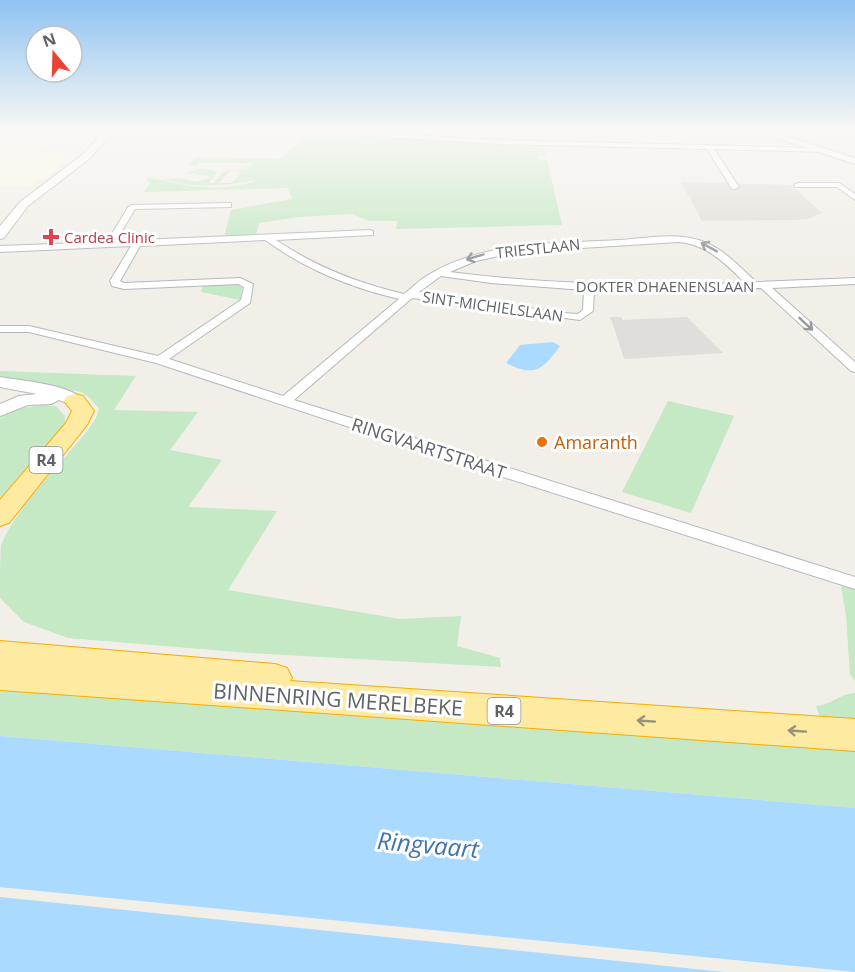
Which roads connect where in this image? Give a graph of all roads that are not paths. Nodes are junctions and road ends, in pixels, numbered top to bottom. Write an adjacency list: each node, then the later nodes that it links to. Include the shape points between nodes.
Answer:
1 (62, 174): 8 (main road, via 21,206)
2 (727, 174): 4 (street)
3 (798, 185): 5 (street, via 839,185)
4 (735, 187)
5 (855, 198)
6 (228, 205): 11 (street, via 132,207)
7 (370, 233): 9 (street)
8 (0, 235)
9 (266, 237): 10 (street); 17 (street, SINT-MICHIELSLAAN, via 330,277)
10 (137, 243): 11 (street); 19 (street, via 116,284 240,281 249,286 246,301)
11 (110, 244): 12 (street)
12 (0, 249)
13 (439, 273): 15 (street, TRIESTLAAN, one-way to 13, via 714,248 681,240 508,249 462,261); 16 (street, DOKTER DHAENENSLAAN); 17 (street, TRIESTLAAN)
14 (855, 281): 15 (street, DOKTER DHAENENSLAAN)
15 (758, 285): 16 (street, DOKTER DHAENENSLAAN); 20 (street, TRIESTLAAN, one-way to 20)
16 (589, 288): 17 (street, SINT-MICHIELSLAAN, via 588,311 580,317)
17 (407, 296): 23 (street, TRIESTLAAN)
18 (0, 329): 19 (street, RINGVAARTSTRAAT, via 28,329)
19 (160, 360): 23 (street, RINGVAARTSTRAAT)
20 (855, 368)
21 (0, 382): 22 (main road, via 59,393)
22 (75, 401): 24 (main road, via 40,398); 25 (highway, R4, via 83,411 76,425)
23 (285, 401): 26 (street, RINGVAARTSTRAAT)
24 (0, 410)
25 (0, 517)
26 (855, 583)
27 (5, 657): 28 (highway, BINNENRING MERELBEKE / R4, one-way to 27, via 303,697)
28 (855, 735)

